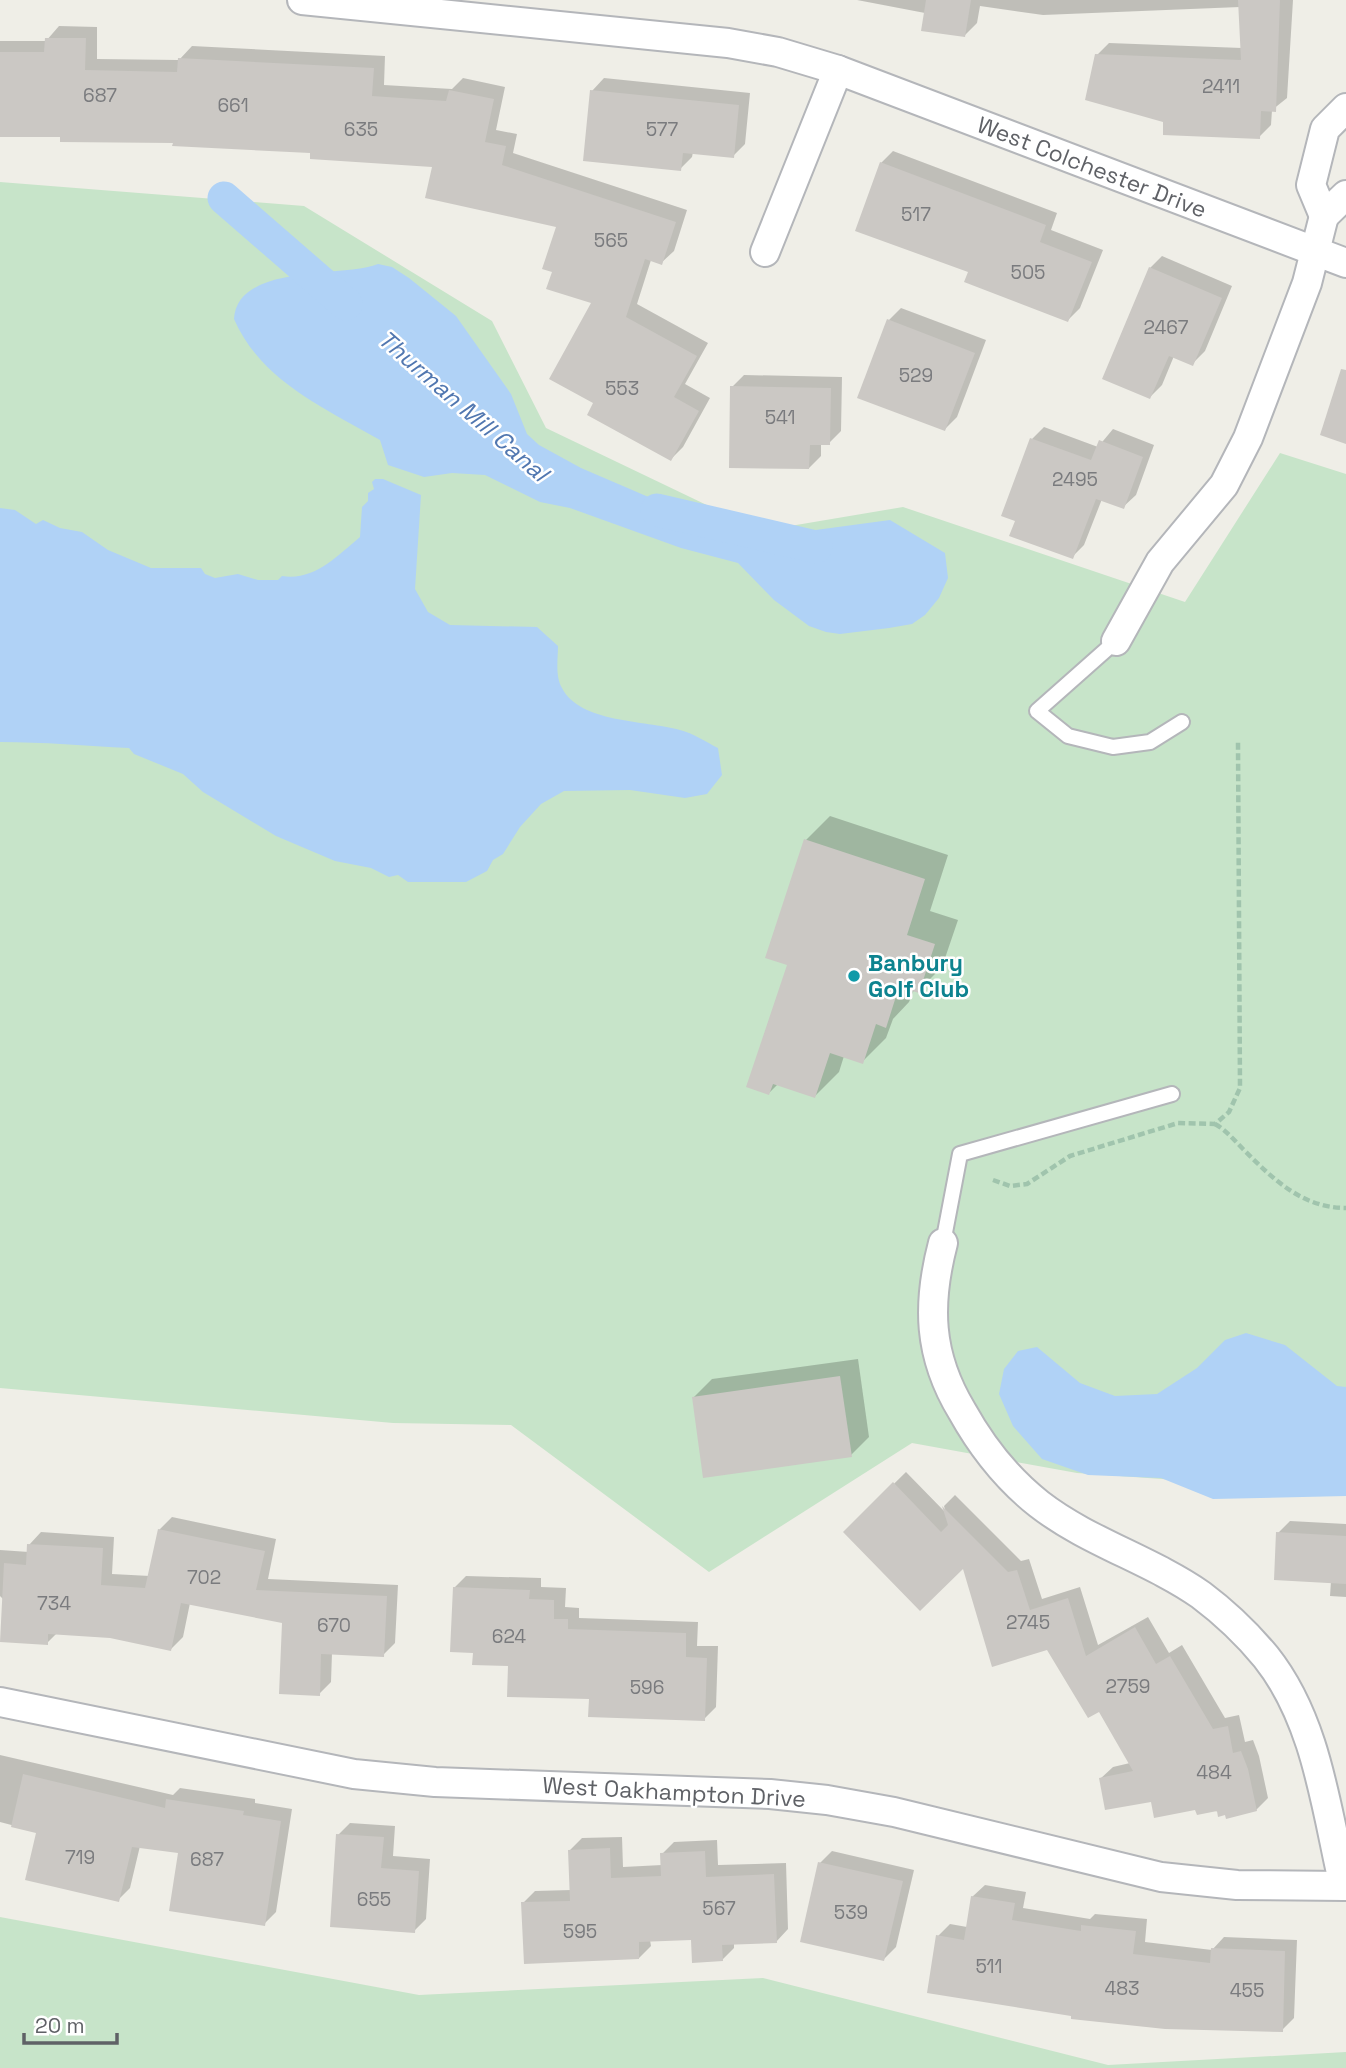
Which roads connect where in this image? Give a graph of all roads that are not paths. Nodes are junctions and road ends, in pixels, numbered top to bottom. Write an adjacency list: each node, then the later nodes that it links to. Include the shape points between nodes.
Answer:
1 (302, 0): 2 (street, West Colchester Drive, via 727,43)
2 (838, 70): 6 (street); 7 (street, West Colchester Drive)
3 (1346, 108): 5 (street, via 1325,129 1311,185)
4 (1346, 195): 5 (street)
5 (1324, 216): 7 (street)
6 (765, 252)
7 (1317, 253): 8 (street, West Colchester Drive); 9 (street, via 1248,438 1224,485 1160,562)
8 (1346, 263)
9 (1116, 641): 10 (lane, via 1037,711 1068,736 1113,747 1150,742)
10 (1182, 722)
11 (1172, 1094): 12 (lane, via 960,1154)
12 (943, 1243): 14 (street, via 933,1283 932,1321 939,1360 979,1441 1005,1473 1040,1504 1199,1594 1236,1624 1267,1659 1309,1737)
13 (0, 1702): 14 (street, West Oakhampton Drive, via 354,1774 435,1782 827,1800 1161,1877 1237,1885)
14 (1345, 1886)

